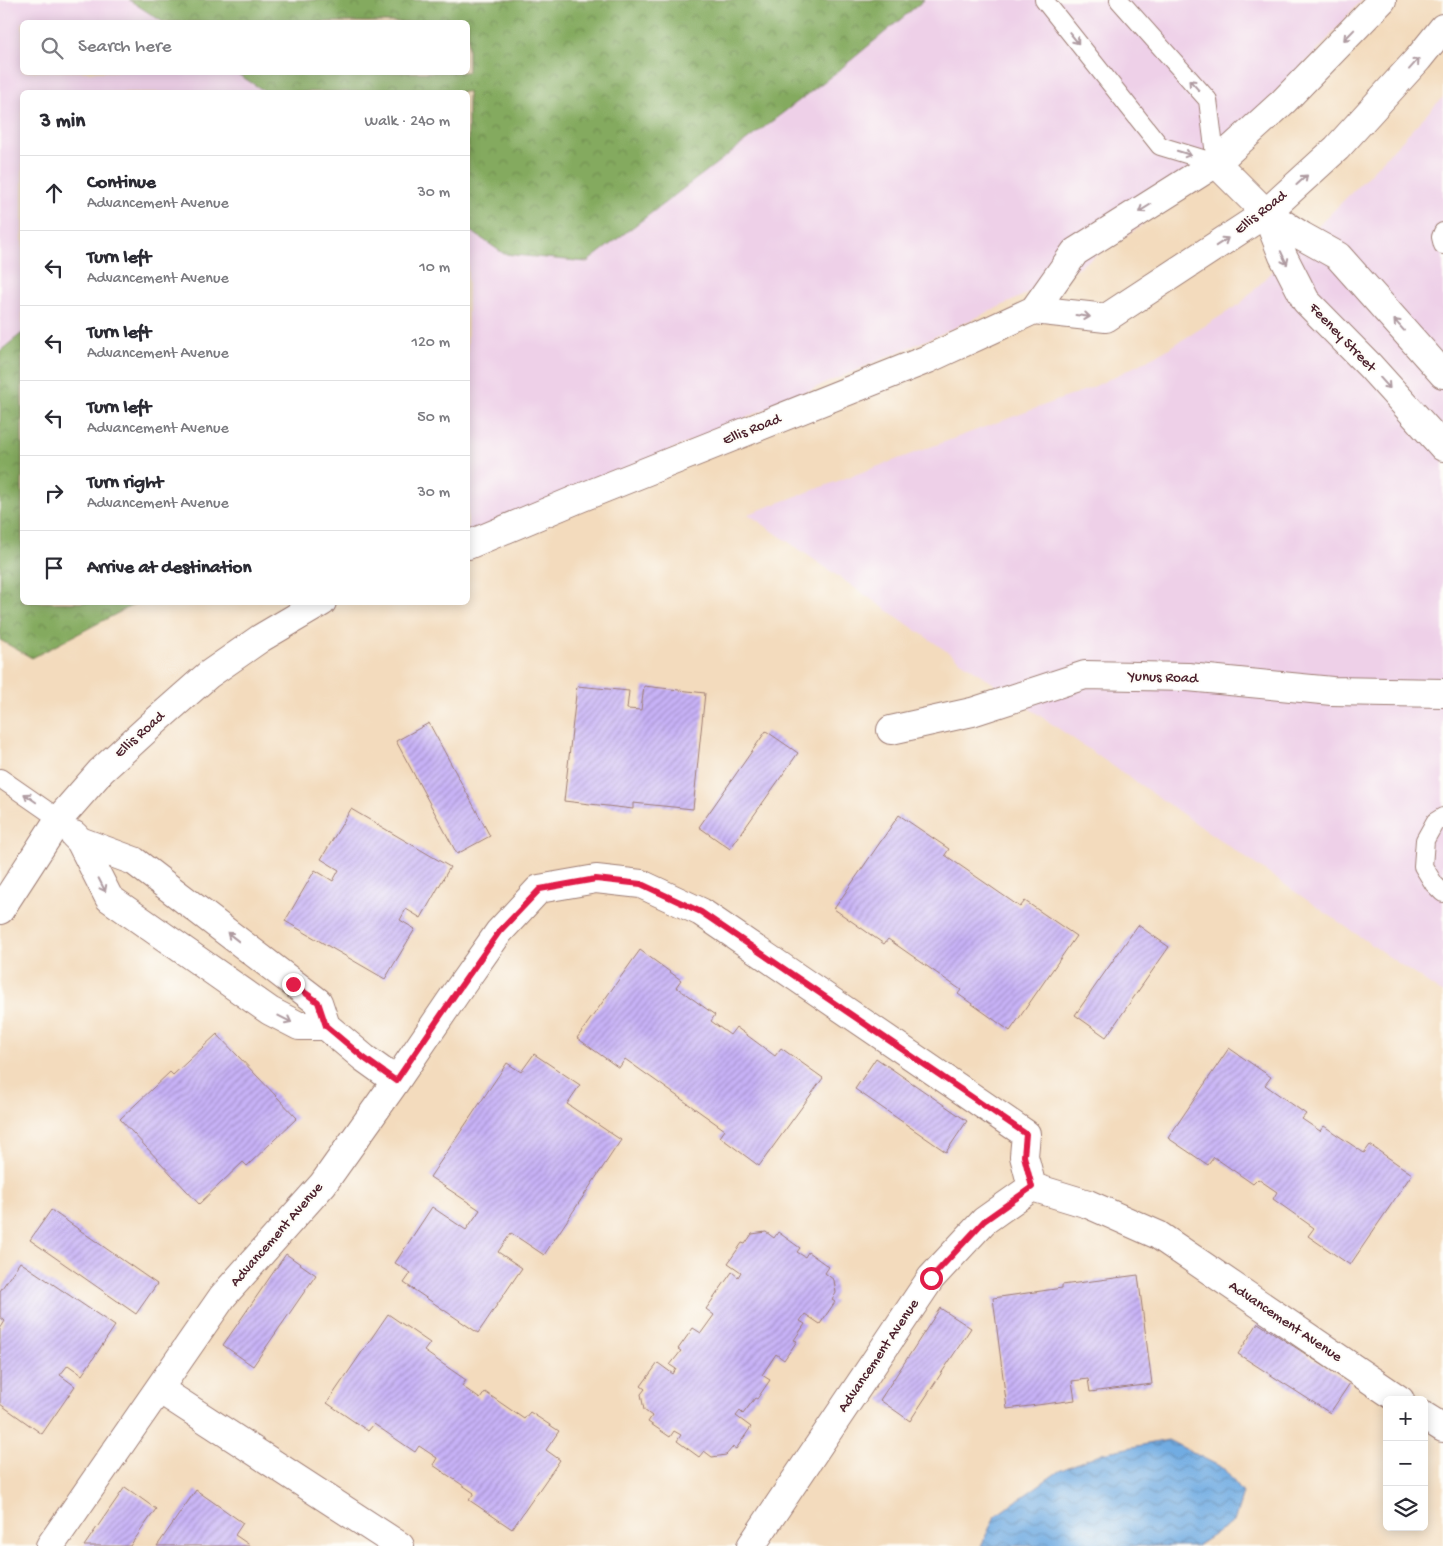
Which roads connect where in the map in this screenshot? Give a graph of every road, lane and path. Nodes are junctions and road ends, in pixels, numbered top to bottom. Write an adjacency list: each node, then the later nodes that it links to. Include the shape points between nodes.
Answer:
1 (1044, 0): 5 (lane, one-way to 5, via 1160,146)
2 (1119, 0): 5 (lane, one-way to 2, via 1208,100)
3 (1382, 0): 5 (street, Ellis Road, one-way to 5, via 1284,101)
4 (1443, 28): 6 (street, Ellis Road, one-way to 4, via 1337,148)
5 (1216, 163): 6 (street, Feeney Street); 9 (street, Ellis Road, one-way to 9, via 1075,252)
6 (1266, 213): 9 (street, Ellis Road, one-way to 6, via 1106,318); 10 (street, Feeney Street, one-way to 6, via 1338,256); 11 (street, Feeney Street, one-way to 11, via 1306,302 1370,366)
7 (1443, 232): 8 (lane)
8 (1443, 245)
9 (1034, 310): 12 (street, Ellis Road, via 928,359)
10 (1443, 374)
11 (1443, 447)
12 (470, 544)
13 (317, 605): 18 (street, Ellis Road, via 208,675 101,771)
14 (1443, 692): 15 (street, Yunus Road, via 1332,691 1188,677 1085,675 972,712)
15 (891, 730)
16 (0, 778): 18 (lane, one-way to 16)
17 (1443, 817): 20 (lane, via 1435,822 1425,840 1423,866)
18 (59, 819): 19 (street); 21 (street, Ellis Road)
19 (80, 841): 22 (street, one-way to 19, via 134,861); 23 (street, one-way to 23, via 109,898)
20 (1443, 893)
21 (0, 910)
22 (271, 967): 23 (street); 24 (street, via 318,1002)
23 (249, 997): 24 (street, one-way to 24, via 299,1026)
24 (326, 1026): 25 (street)
25 (396, 1081): 26 (street, Advancement Avenue, via 499,932 540,889 596,879 641,884 701,912 1026,1134 1024,1156); 27 (street, Advancement Avenue, via 323,1184 223,1296)
26 (1032, 1187): 28 (street, Advancement Avenue, via 1088,1204 1158,1235); 33 (street, Advancement Avenue, via 984,1221 931,1278)
27 (159, 1389): 31 (street, Advancement Avenue); 32 (street)
28 (1394, 1396)
29 (1428, 1419): 30 (street)
30 (1443, 1428)
31 (50, 1546)
32 (400, 1546)
33 (751, 1546)

